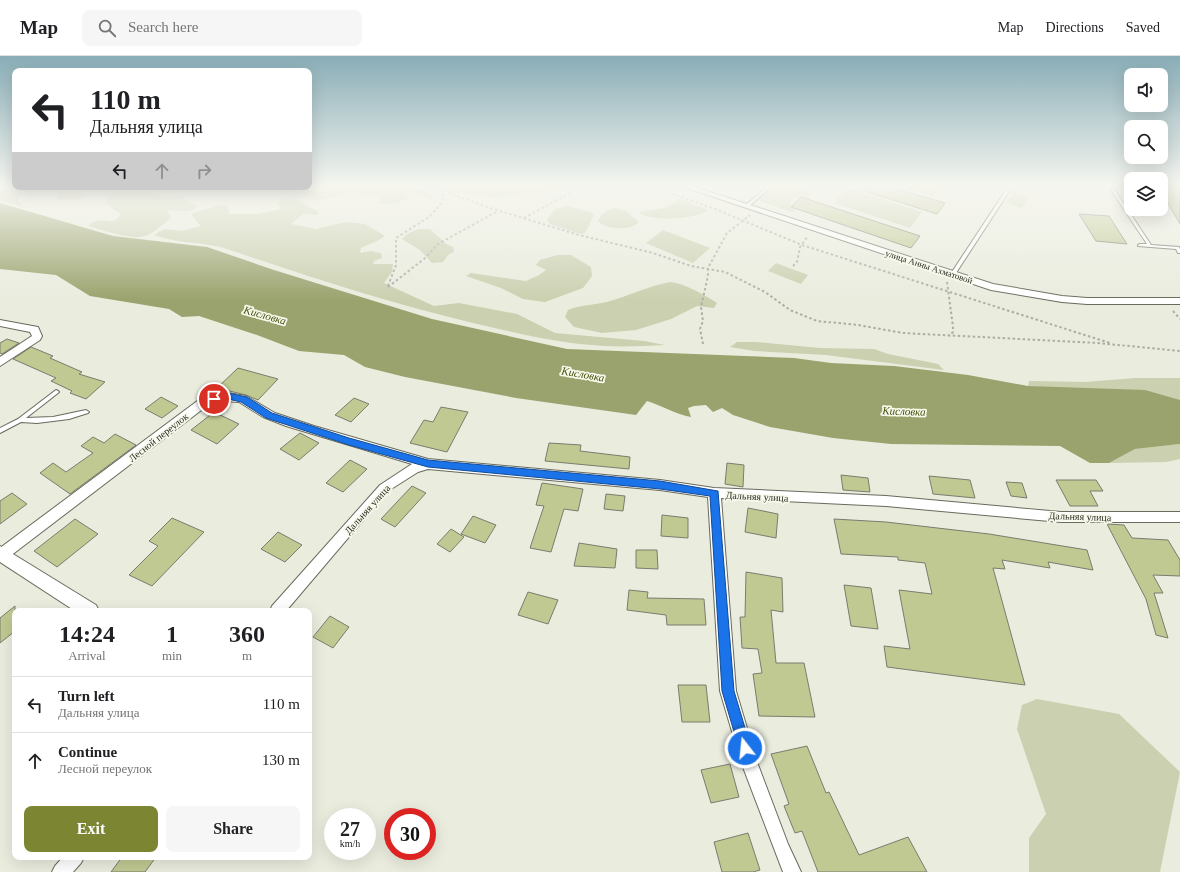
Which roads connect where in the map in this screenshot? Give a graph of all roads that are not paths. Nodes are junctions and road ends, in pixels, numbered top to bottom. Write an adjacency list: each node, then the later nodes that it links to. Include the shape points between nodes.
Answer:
1 (802, 225): 7 (street, улица Анны Ахматовой)
2 (983, 225): 7 (lane)
3 (1136, 225): 5 (lane)
4 (1140, 245): 5 (lane)
5 (1150, 246): 6 (lane, via 1177,248)
6 (1180, 252)
7 (948, 274): 8 (street, улица Анны Ахматовой, via 991,287 1062,299 1110,302)
8 (1180, 301)
9 (0, 323): 10 (street, via 34,329 37,336)
10 (0, 362)
11 (56, 392): 13 (lane)
12 (86, 412): 13 (lane, via 62,420)
13 (20, 420): 14 (lane)
14 (0, 431)
15 (428, 464): 16 (street, Дальняя улица, via 660,485); 18 (street, Лесной переулок, via 269,416 244,400 228,396 200,405); 20 (street, Дальняя улица, via 414,468 384,488)
16 (714, 493): 17 (street, Дальняя улица, via 886,501 1061,516); 23 (street, via 728,691 749,762)
17 (1180, 517)
18 (1, 554): 19 (street)
19 (85, 608)
20 (280, 608)
21 (72, 860): 22 (street)
22 (61, 872)
23 (792, 872)

